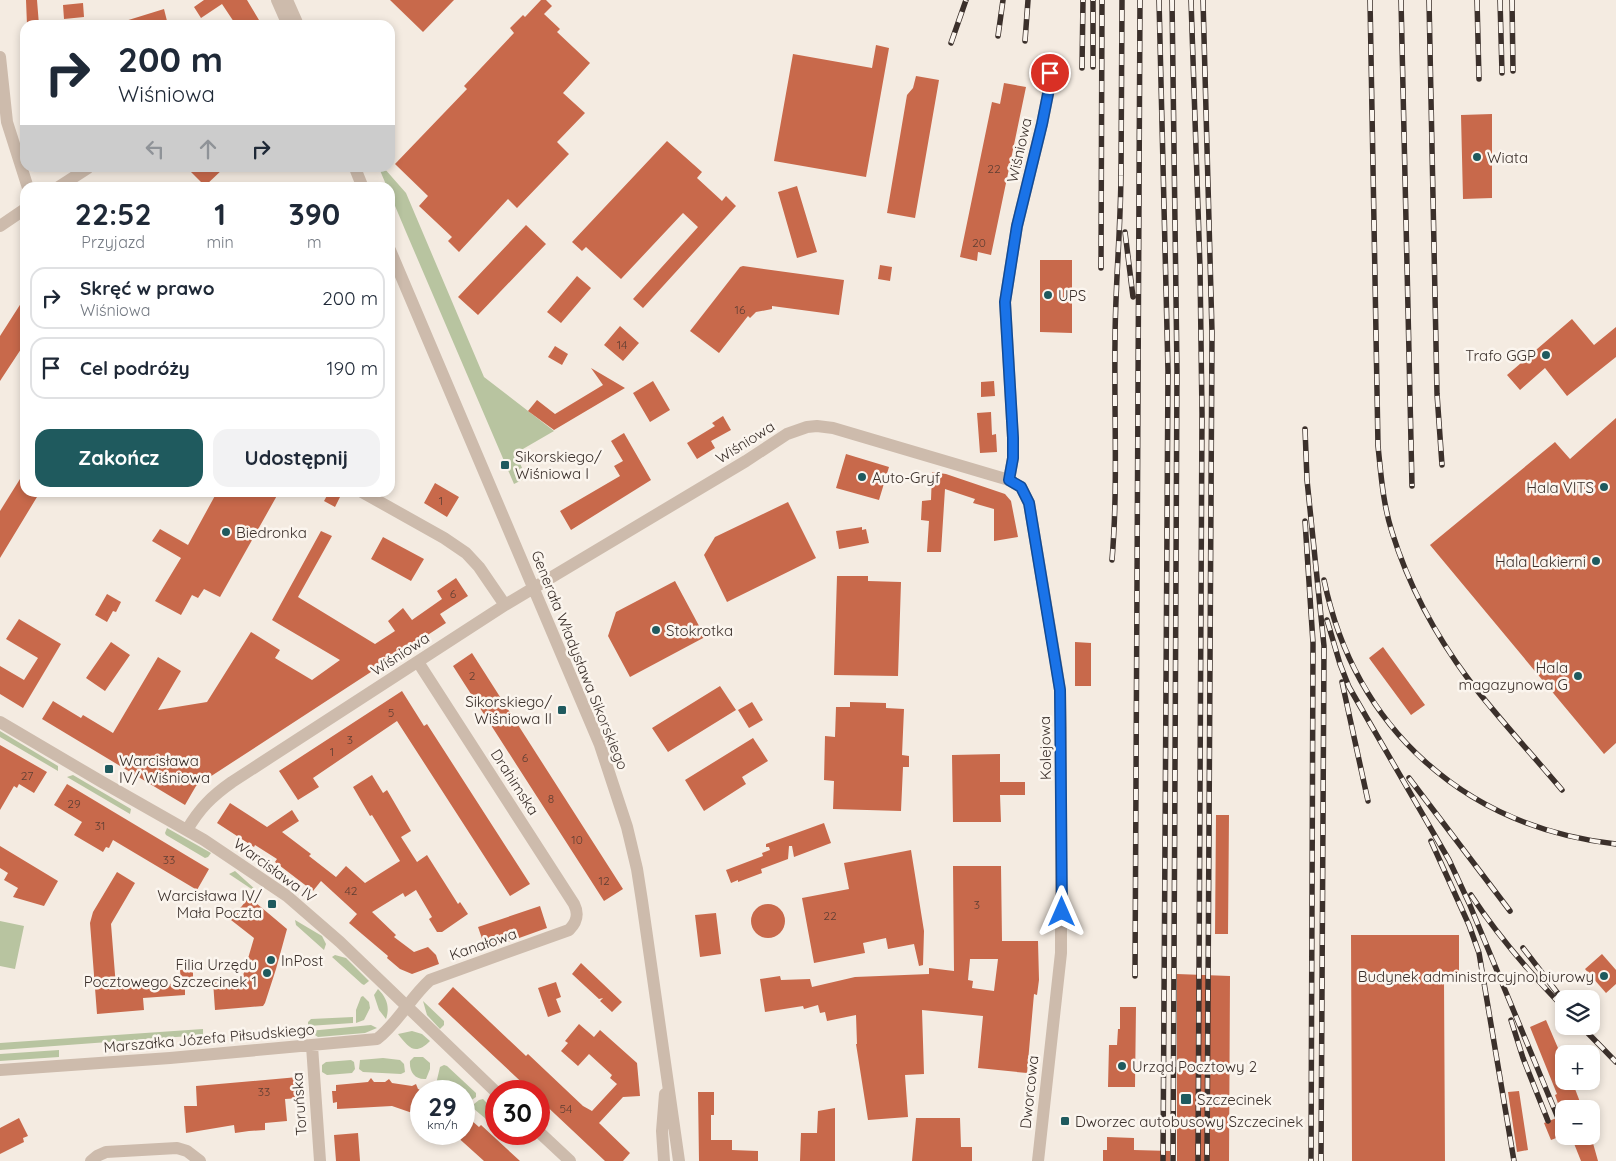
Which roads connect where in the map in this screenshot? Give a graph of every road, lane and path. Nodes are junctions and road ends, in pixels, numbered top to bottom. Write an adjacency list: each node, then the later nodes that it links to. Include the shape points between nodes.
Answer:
1 (278, 0): 3 (street)
2 (287, 0): 4 (street)
3 (286, 20)
4 (296, 20)
5 (0, 57): 7 (street, via 7,122)
6 (1050, 73): 13 (street, Wiśniowa, via 1042,124 1017,226 1005,302 1013,438)
7 (20, 163)
8 (82, 172): 9 (street)
9 (66, 182)
10 (20, 212): 11 (street)
11 (0, 226)
12 (395, 262): 15 (street, Generała Władysława Sikorskiego)
13 (1009, 480): 15 (street, Wiśniowa, via 833,428 807,427 787,434); 22 (street, Kolejowa, via 1021,487 1029,503 1060,690 1062,931)
14 (371, 497): 16 (street, via 466,553 480,567)
15 (534, 588): 16 (street, Wiśniowa); 25 (street, Generała Władysława Sikorskiego, via 600,745 627,827 637,870)
16 (505, 605): 17 (street, Wiśniowa)
17 (418, 662): 19 (street, Wiśniowa, via 221,790 202,807); 20 (street, Drahimska, via 574,904)
18 (0, 722): 19 (street, Warcisława IV)
19 (187, 830): 21 (street, Warcisława IV, via 287,896)
20 (576, 921): 21 (street, Kanałowa, via 564,932 430,980)
21 (406, 1006): 23 (street, Marszałka Józefa Piłsudskiego, via 388,1031 377,1039); 26 (street, Warcisława IV)
22 (1052, 1026): 34 (street, Dworcowa)
23 (312, 1046): 24 (street, Marszałka Józefa Piłsudskiego); 30 (street, Toruńska)
24 (0, 1070)
25 (667, 1070): 32 (street, via 662,1131); 33 (street, Generała Władysława Sikorskiego)
26 (485, 1081)
27 (550, 1142): 31 (street)
28 (91, 1161): 29 (street, via 106,1152 177,1148)
29 (200, 1161)
30 (320, 1161)
31 (570, 1161)
32 (664, 1161)
33 (679, 1161)
34 (1038, 1161)

